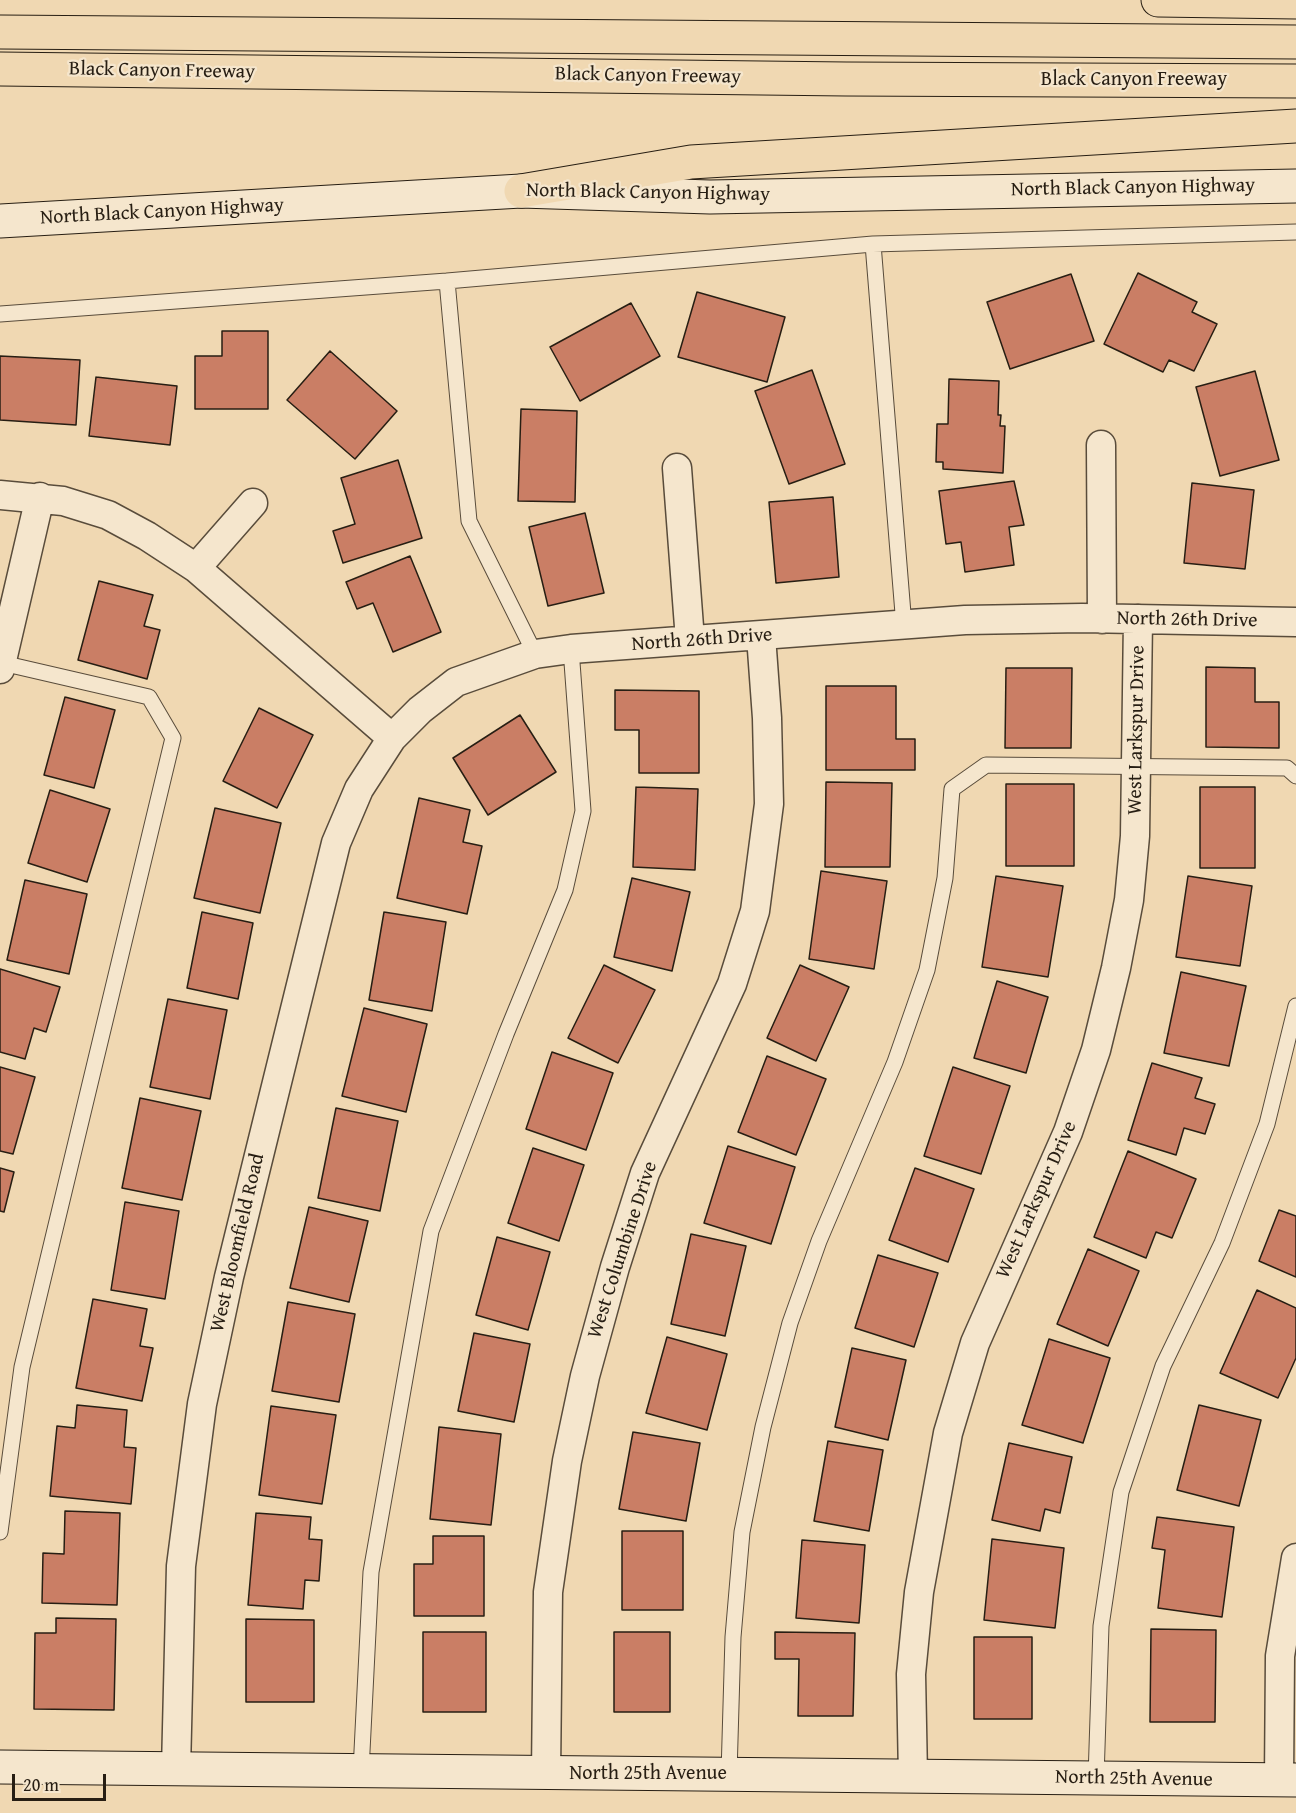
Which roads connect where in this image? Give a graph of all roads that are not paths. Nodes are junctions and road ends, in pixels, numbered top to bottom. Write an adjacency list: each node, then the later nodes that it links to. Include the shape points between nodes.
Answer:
1 (1158, 0): 2 (highway)
2 (1296, 2)
3 (0, 32): 4 (highway)
4 (1296, 42)
5 (0, 69): 6 (highway, Black Canyon Freeway)
6 (1296, 81)
7 (1296, 126): 9 (highway, via 692,162)
8 (1296, 186): 9 (main road, North Black Canyon Highway, via 710,197)
9 (521, 191): 10 (main road, North Black Canyon Highway)
10 (0, 221)
11 (1296, 232): 12 (lane)
12 (873, 244): 13 (lane); 24 (lane)
13 (447, 281): 14 (lane); 28 (lane, via 469,521)
14 (0, 314)
15 (1101, 445): 21 (street)
16 (677, 468): 26 (street)
17 (0, 495): 18 (street)
18 (40, 497): 20 (street, via 108,515); 29 (street)
19 (253, 503): 20 (street)
20 (196, 568): 30 (street)
21 (1102, 619): 22 (street, North 26th Drive); 24 (street, North 26th Drive, via 965,620)
22 (1138, 619): 23 (street, North 26th Drive); 31 (street, West Larkspur Drive)
23 (1296, 622)
24 (904, 626): 25 (street, North 26th Drive)
25 (761, 636): 26 (street, North 26th Drive); 39 (street, West Columbine Drive, via 769,804 755,911 732,984 645,1173 585,1376 567,1461 548,1592)
26 (690, 640): 27 (street, North 26th Drive)
27 (571, 649): 28 (street, North 26th Drive); 38 (lane, via 583,812 566,890 431,1231 370,1572)
28 (535, 654): 30 (street, North 26th Drive, via 456,682)
29 (1, 666): 34 (lane, via 149,697 174,738 22,1367)
30 (392, 738): 37 (street, West Bloomfield Road, via 359,789 336,843 204,1393 181,1566)
31 (1137, 765): 32 (lane, via 1287,768); 40 (lane, via 986,765 952,789 945,878 927,970 895,1062 815,1251 790,1323 762,1427 742,1532 733,1637); 41 (street, West Larkspur Drive, via 1129,900 1096,1050 1068,1132 975,1343 948,1432 919,1592 911,1674)
32 (1296, 776)
33 (1296, 1006): 42 (lane, via 1267,1124 1222,1243 1163,1366 1121,1492 1101,1626)
34 (0, 1532)
35 (1296, 1558): 43 (street, via 1280,1656)
36 (0, 1767): 37 (main road, North 25th Avenue)
37 (176, 1769): 38 (main road, North 25th Avenue)
38 (361, 1771): 39 (main road, North 25th Avenue)
39 (546, 1774): 40 (main road, North 25th Avenue)
40 (729, 1774): 41 (main road, North 25th Avenue)
41 (912, 1777): 42 (main road, North 25th Avenue)
42 (1096, 1778): 43 (main road, North 25th Avenue)
43 (1288, 1780)

